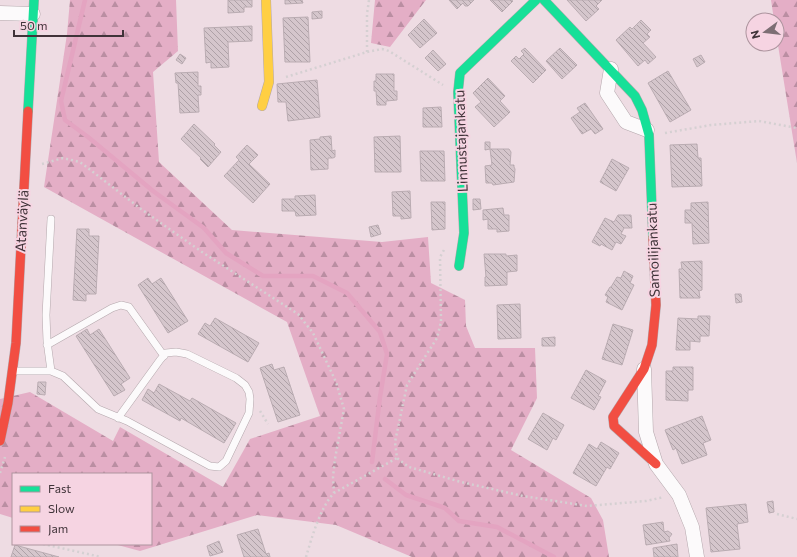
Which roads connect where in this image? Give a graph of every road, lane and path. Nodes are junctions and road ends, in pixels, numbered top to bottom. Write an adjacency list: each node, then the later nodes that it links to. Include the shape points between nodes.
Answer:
1 (266, 0): 9 (street)
2 (369, 0): 7 (path)
3 (536, 0): 10 (street, Linnustajankatu, via 460,73)
4 (544, 0): 8 (street, Samoilijankatu)
5 (34, 7): 6 (street); 21 (street, Atanväylä)
6 (0, 13)
7 (367, 52): 9 (path); 10 (path, via 382,49 389,51)
8 (611, 69): 13 (street, Samoilijankatu, via 635,96); 13 (street, via 607,93 626,122)
9 (269, 82): 11 (street)
10 (458, 92): 16 (street, Linnustajankatu, via 464,233)
11 (262, 106)
12 (797, 128): 13 (path, via 759,121)
13 (648, 132): 20 (street, Samoilijankatu, via 656,305 652,345)
14 (36, 166): 27 (path, via 63,158 80,162 202,252 298,314 313,333 336,382 344,409 335,460)
15 (51, 219): 18 (lane)
16 (460, 266)
17 (440, 271): 25 (path, via 441,322 437,338 407,385 395,442)
18 (47, 345): 19 (lane, via 121,305 129,307); 22 (lane)
19 (164, 356): 23 (lane); 23 (lane, via 166,353 176,352 187,354 236,378 249,392 249,412 226,461 219,467 210,466)
20 (644, 369): 26 (street, Samoilijankatu, via 646,432); 26 (street, Samoilijankatu, via 613,416 614,426)
21 (13, 371): 22 (lane); 24 (street, Atanväylä)
22 (51, 371): 23 (lane, via 63,376 98,409)
23 (118, 418)
24 (0, 441)
25 (398, 458): 27 (path); 28 (path, via 409,467 462,482 523,496 587,506 646,501)
26 (656, 464): 28 (street, Samoilijankatu)
27 (334, 493): 33 (path, via 315,529)
28 (679, 494): 34 (street, Samoilijankatu, via 692,527)
29 (777, 514): 30 (path)
30 (797, 519)
31 (47, 545): 32 (path)
32 (101, 557)
33 (306, 557)
34 (696, 557)

